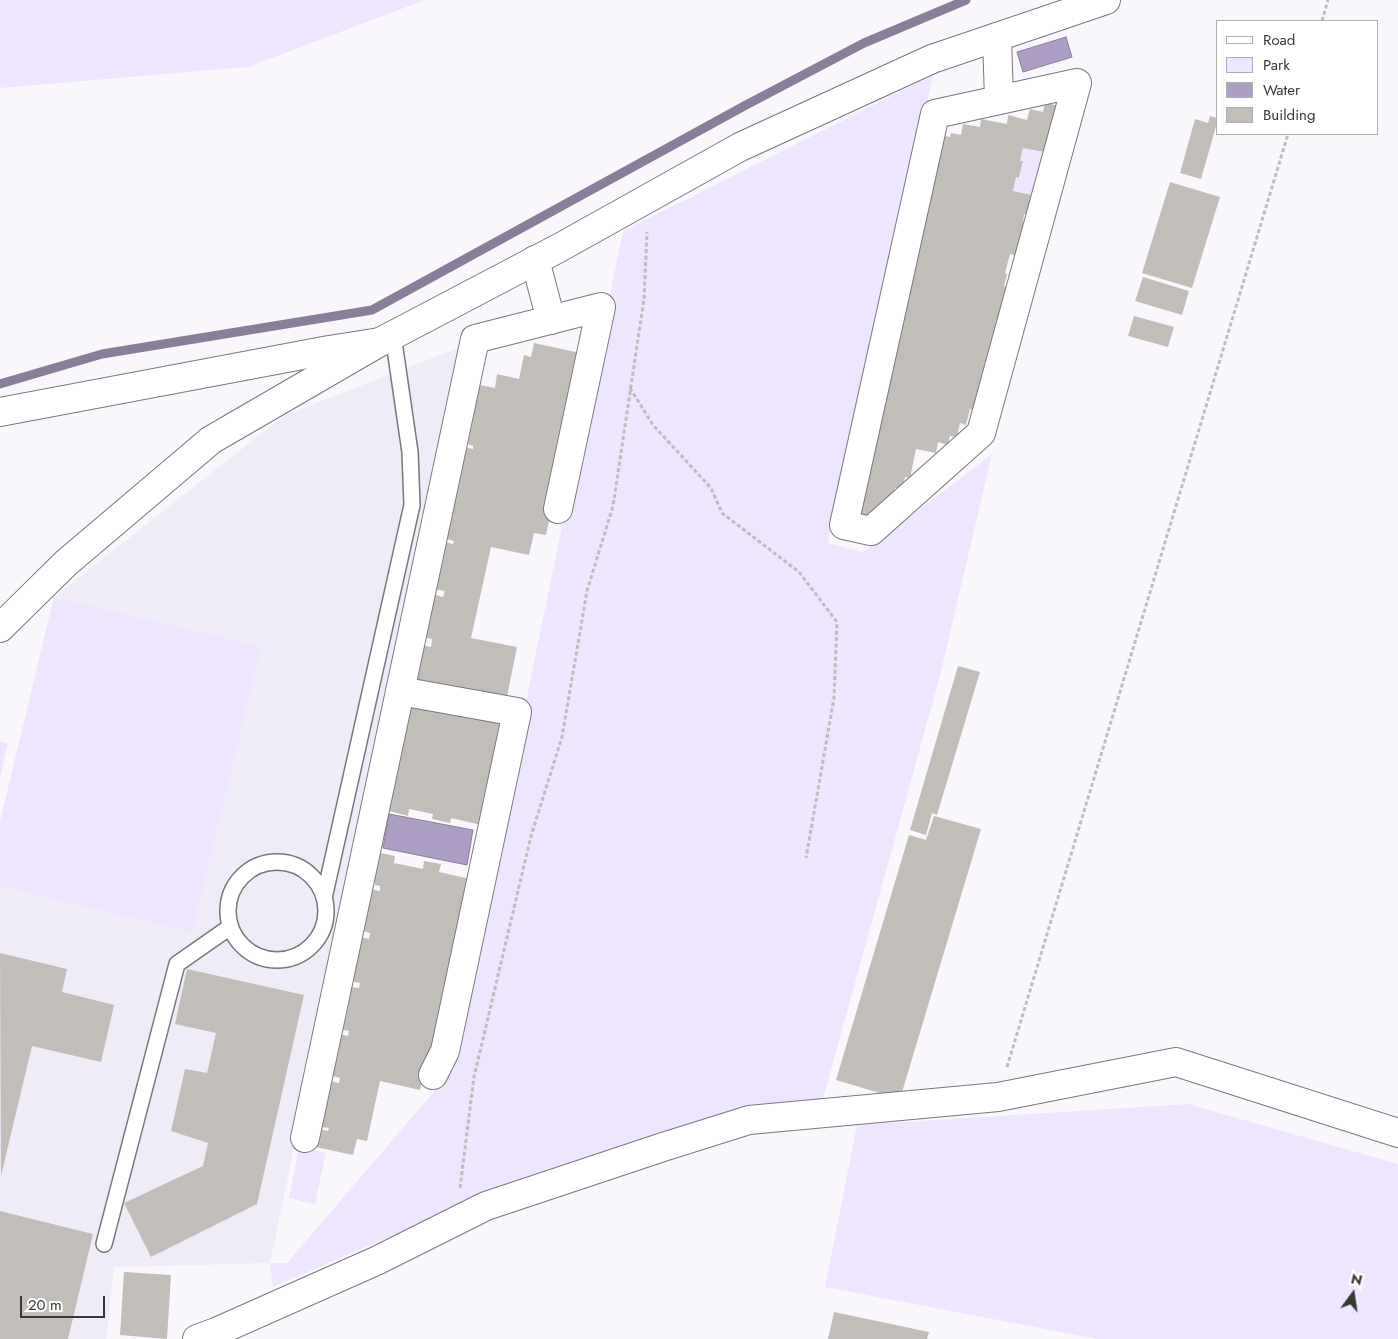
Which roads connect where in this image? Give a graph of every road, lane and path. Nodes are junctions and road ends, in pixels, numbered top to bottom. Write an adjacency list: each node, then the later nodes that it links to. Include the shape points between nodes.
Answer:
1 (1106, 0): 4 (street)
2 (1328, 0): 3 (path)
3 (1322, 20)
4 (997, 36): 5 (street); 7 (street, via 932,59 740,147)
5 (999, 100): 5 (street, via 1077,83 981,433 871,531 844,524 935,114)
6 (1288, 135): 20 (path)
7 (639, 203): 8 (street); 11 (path, via 648,226 644,299)
8 (535, 260): 9 (street); 10 (street)
9 (551, 320): 13 (street, via 601,307); 15 (street, via 475,339)
10 (387, 339): 12 (street); 14 (street, via 211,440 66,563); 17 (lane, via 410,452 412,505)
11 (630, 387): 16 (path, via 653,425 711,488 722,513 799,572 837,622 834,698); 23 (path, via 612,506 586,591 562,737 531,836 474,1077)
12 (0, 412)
13 (558, 509)
14 (0, 628)
15 (400, 691): 19 (street, via 517,712 445,1051); 22 (street)
16 (806, 858)
17 (324, 898): 18 (lane, via 325,922 320,936 311,948 298,956 269,960 256,956 236,939); 18 (lane, via 305,871 279,862 265,864 252,869 234,888 229,901)
18 (230, 927): 24 (lane, via 177,964)
19 (433, 1075)
20 (998, 1097): 21 (street, via 1176,1062); 23 (street, via 749,1120 486,1206)
21 (1398, 1133)
22 (305, 1138)
23 (456, 1221): 25 (street, via 376,1261)
24 (104, 1244)
25 (197, 1339)

